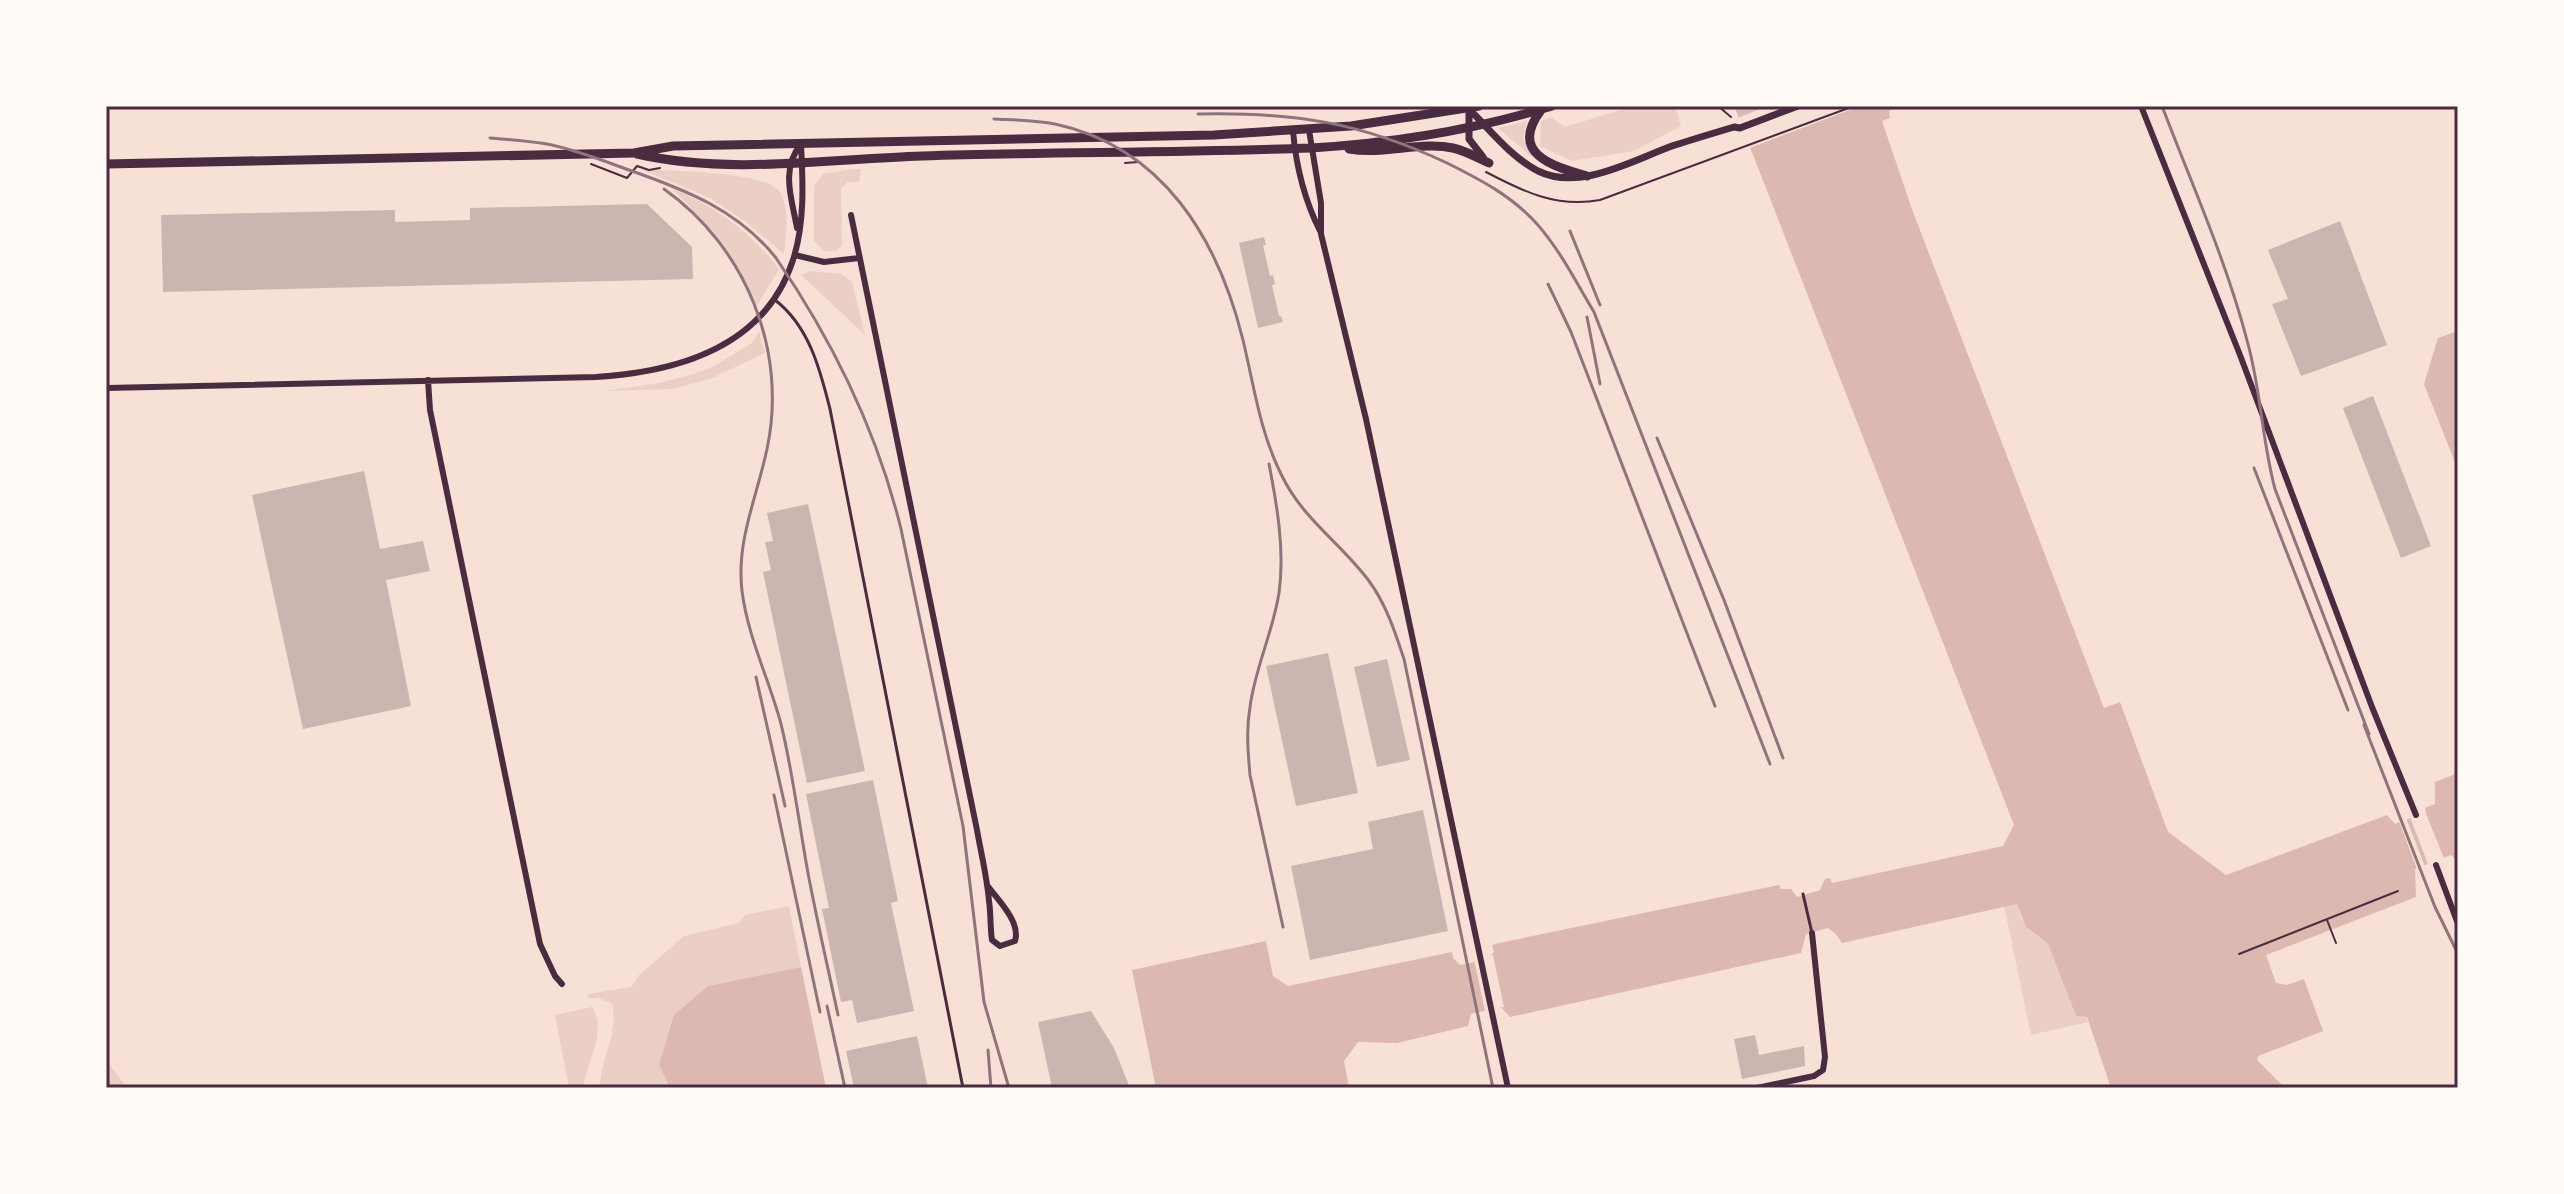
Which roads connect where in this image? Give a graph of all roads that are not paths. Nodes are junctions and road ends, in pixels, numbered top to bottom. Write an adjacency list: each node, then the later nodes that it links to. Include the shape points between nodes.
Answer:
1 (1798, 106): 18 (street)
2 (2141, 106): 27 (street)
3 (1474, 107): 5 (street); 6 (street); 7 (main road)
4 (1547, 107): 5 (main road); 18 (main road, via 1530,130 1532,148 1548,163)
5 (1484, 124): 6 (main road); 18 (street, via 1537,170 1557,177)
6 (1468, 127): 10 (main road); 16 (street, via 1471,144)
7 (1309, 130): 8 (main road); 12 (street)
8 (1293, 131): 9 (main road); 11 (street)
9 (801, 144): 13 (main road, via 673,146); 14 (street); 15 (street)
10 (1334, 146): 12 (main road); 16 (main road, via 1384,151 1444,147)
11 (1294, 148): 12 (main road); 15 (main road); 20 (street, via 1307,206)
12 (1311, 148): 20 (street)
13 (634, 153): 14 (main road, via 671,161); 17 (main road)
14 (789, 162): 15 (main road); 21 (street)
15 (802, 162): 21 (street)
16 (1489, 163)
17 (106, 164)
18 (1587, 176)
19 (851, 215): 23 (street)
20 (1321, 234): 35 (street, via 1366,419)
21 (798, 235): 22 (street)
22 (795, 255): 23 (street, via 824,262); 24 (street)
23 (859, 258): 29 (street)
24 (773, 299): 25 (street, via 738,335 709,353 670,366 608,376); 34 (lane, via 806,338 830,409)
25 (428, 380): 26 (street); 33 (street, via 540,944)
26 (106, 388)
27 (2416, 815)
28 (2436, 865): 31 (street)
29 (987, 885): 29 (street, via 992,940 1007,945 1015,941 1015,925)
30 (1803, 894): 32 (lane)
31 (2458, 924)
32 (1812, 933): 36 (street, via 1823,1070)
33 (562, 984)
34 (963, 1088)
35 (1508, 1088)
36 (1757, 1088)

